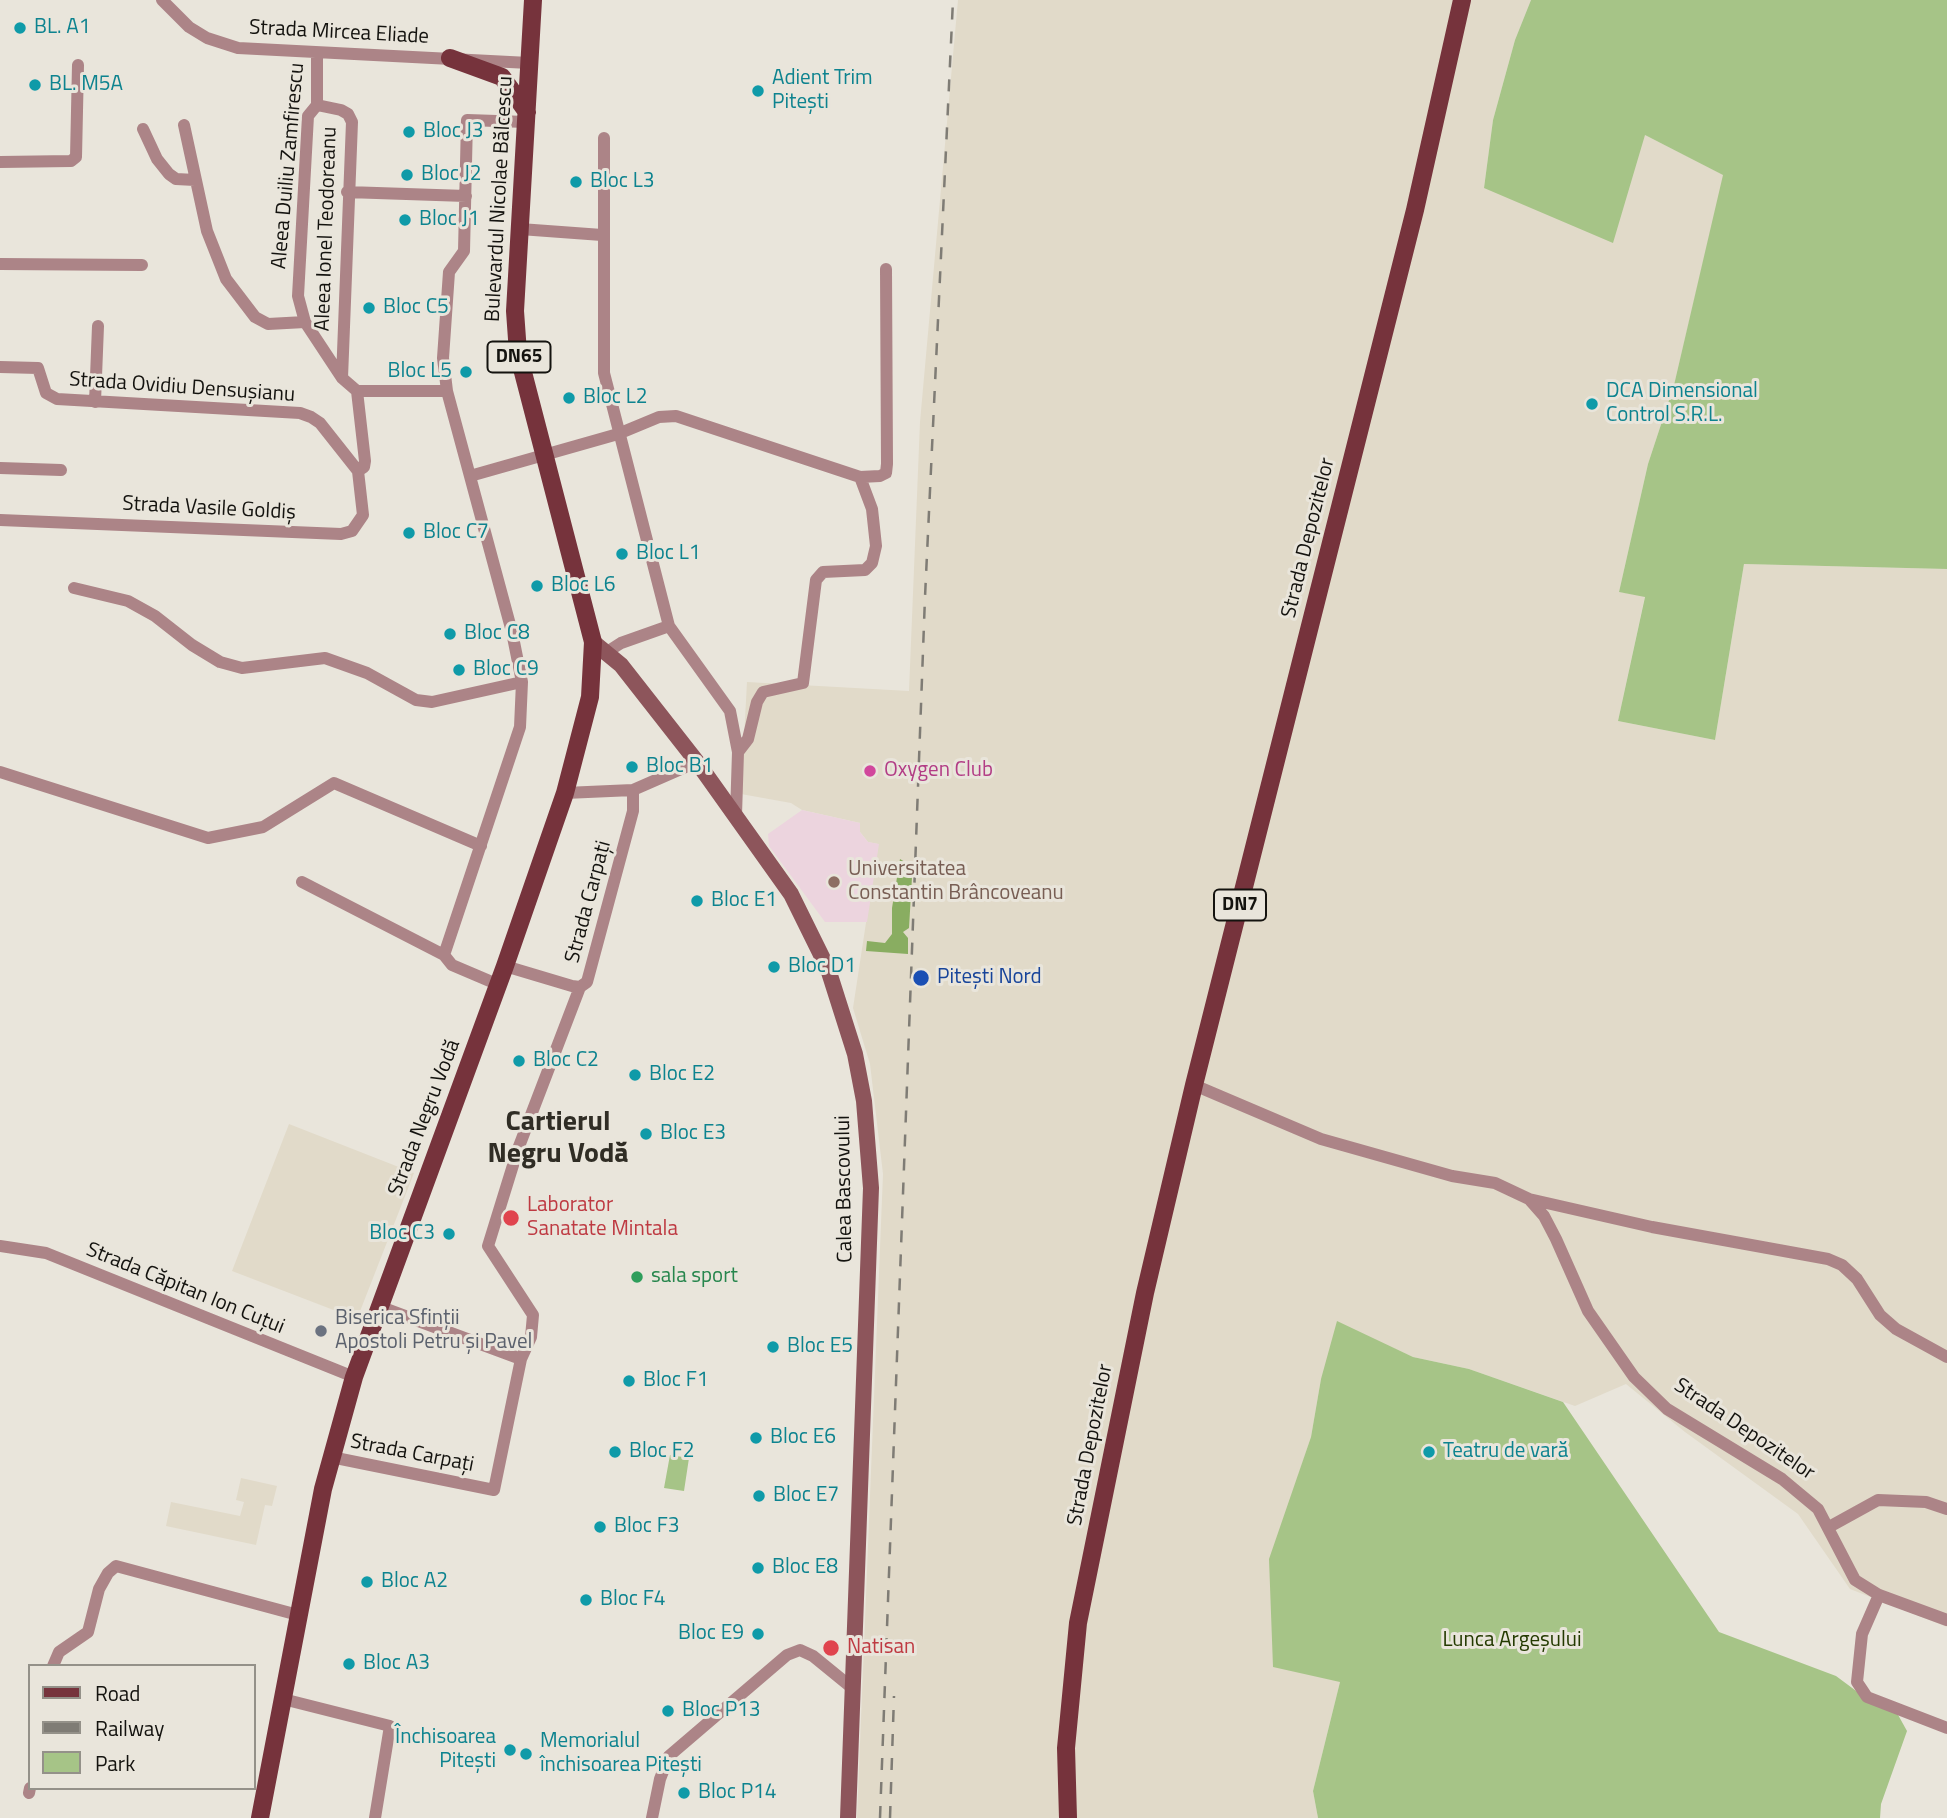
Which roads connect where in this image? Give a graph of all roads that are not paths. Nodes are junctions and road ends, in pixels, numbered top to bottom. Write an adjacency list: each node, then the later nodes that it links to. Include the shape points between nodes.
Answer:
1 (162, 0): 4 (street, Strada Mircea Eliade, via 189,27 222,44)
2 (533, 0): 6 (main road, Bulevardul Nicolae Bălcescu / DN65)
3 (1462, 0): 55 (main road, Strada Depozitelor / DN7, via 1410,229)
4 (317, 53): 5 (street, Strada Mircea Eliade); 8 (street, Aleea Duiliu Zamfirescu)
5 (450, 58): 6 (street, Strada Mircea Eliade); 9 (main road, via 502,77)
6 (529, 63): 9 (main road, Bulevardul Nicolae Bălcescu / DN65)
7 (78, 65): 13 (street, via 79,150 71,161)
8 (317, 105): 15 (street, Aleea Ionel Teodoreanu, via 341,110 352,122); 22 (street, Aleea Duiliu Zamfirescu, via 308,116 299,296)
9 (526, 117): 16 (street, via 467,120); 17 (main road, Bulevardul Nicolae Bălcescu / DN65)
10 (184, 125): 14 (street)
11 (143, 129): 14 (street, via 169,174)
12 (604, 138): 18 (street)
13 (0, 162)
14 (195, 180): 22 (street, via 215,255 239,299 268,324)
15 (347, 192): 16 (street); 25 (street, Aleea Ionel Teodoreanu)
16 (466, 196): 27 (street, via 464,251 449,272 443,358)
17 (520, 229): 18 (street); 30 (main road, Bulevardul Nicolae Bălcescu / DN65, via 515,311 518,353)
18 (602, 235): 29 (street, via 604,373)
19 (0, 264): 20 (street)
20 (142, 265)
21 (886, 269): 35 (street, via 886,473)
22 (305, 322): 25 (street)
23 (98, 326): 28 (street)
24 (0, 367): 28 (street, Strada Ovidiu Densușianu, via 34,366 50,397)
25 (342, 378): 26 (street)
26 (357, 391): 27 (street); 33 (street, via 365,461)
27 (447, 391): 34 (street)
28 (95, 402): 33 (street, Strada Ovidiu Densușianu, via 300,414 320,423)
29 (618, 434): 30 (street); 35 (street, via 659,417 676,416); 38 (street)
30 (544, 457): 34 (street); 39 (main road, Bulevardul Nicolae Bălcescu / DN65)
31 (0, 468): 32 (street)
32 (61, 470)
33 (358, 471): 36 (street, Strada Vasile Goldiș, via 363,515 352,531 341,534)
34 (470, 476): 42 (street)
35 (860, 477): 43 (street, via 872,509 876,546 872,563 865,570 823,572 816,580 803,683 763,692 748,739)
36 (0, 520)
37 (74, 588): 42 (street, via 128,601 220,662 242,668 325,658 432,702)
38 (669, 625): 39 (street); 43 (street, via 730,711)
39 (600, 647): 40 (street, Calea Bascovului); 41 (main road, Strada Negru Vodă)
40 (621, 665): 41 (street); 44 (street, Calea Bascovului)
41 (592, 678): 47 (main road, Strada Negru Vodă)
42 (522, 681): 49 (street, via 520,727)
43 (738, 752): 48 (street)
44 (697, 762): 46 (street); 48 (street, Calea Bascovului)
45 (0, 772): 49 (street, via 208,838 263,827 334,783)
46 (633, 790): 47 (street); 54 (street, Strada Carpați, via 634,811 587,982)
47 (565, 793): 52 (main road, Strada Negru Vodă)
48 (736, 815): 69 (street, Calea Bascovului, via 811,930 843,1011 864,1101 871,1188)
49 (481, 846): 51 (street)
50 (302, 882): 51 (street)
51 (444, 955): 53 (street, via 452,965)
52 (505, 966): 53 (main road, Strada Negru Vodă); 54 (street, Strada Carpați)
53 (499, 985): 58 (main road, Strada Negru Vodă)
54 (580, 987): 60 (street, via 518,1149 488,1246 533,1315 531,1337)
55 (1194, 1085): 56 (street, via 1321,1139 1452,1176 1495,1183); 76 (main road, Strada Depozitelor / DN7, via 1145,1293 1078,1623 1066,1748)
56 (1529, 1199): 59 (street, via 1828,1259 1857,1279 1896,1329); 64 (street, Strada Depozitelor, via 1556,1239 1588,1311 1634,1377 1667,1409 1782,1479 1818,1509)
57 (0, 1246): 61 (street, Strada Căpitan Ion Cuțui, via 46,1253)
58 (378, 1306): 60 (street); 61 (main road, Strada Negru Vodă)
59 (1947, 1357)
60 (521, 1359): 62 (street, Strada Carpați, via 494,1490)
61 (354, 1377): 62 (main road, Strada Negru Vodă)
62 (331, 1457): 66 (main road, Strada Negru Vodă)
63 (1947, 1509): 64 (street, via 1926,1502 1878,1500)
64 (1829, 1527): 65 (street, Strada Depozitelor, via 1855,1580)
65 (1879, 1595): 67 (street, Strada Depozitelor); 71 (street, via 1862,1634 1857,1682 1867,1697)
66 (298, 1615): 68 (street, via 116,1566 99,1589 88,1632 59,1652); 70 (main road, Strada Negru Vodă)
67 (1947, 1620)
68 (54, 1664)
69 (850, 1688): 74 (street, via 813,1656 800,1650 787,1655 669,1756); 75 (street, Calea Bascovului)
70 (283, 1699): 72 (main road, Strada Negru Vodă); 73 (street, via 390,1726)
71 (1947, 1728)
72 (260, 1818)
73 (375, 1818)
74 (652, 1818)
75 (848, 1818)
76 (1068, 1818)

